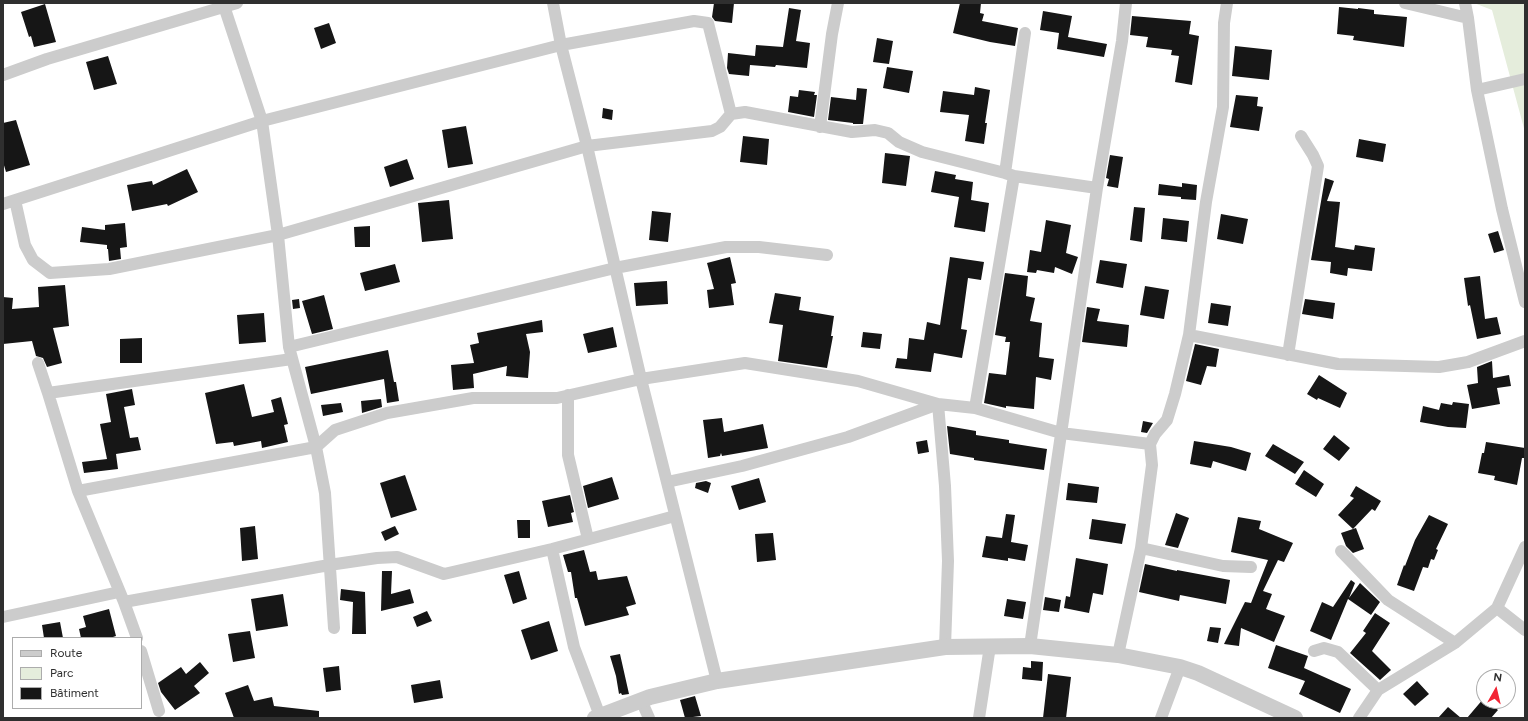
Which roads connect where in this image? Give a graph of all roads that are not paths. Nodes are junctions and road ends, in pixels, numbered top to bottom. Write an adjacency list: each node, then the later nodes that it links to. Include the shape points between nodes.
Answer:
1 (237, 3): 8 (street)
2 (553, 3): 11 (street)
3 (838, 3): 17 (street)
4 (1126, 3): 21 (street)
5 (1227, 3): 28 (street, via 1224,23 1223,107 1206,202)
6 (1405, 3): 9 (street)
7 (1465, 3): 9 (street)
8 (224, 5): 12 (street); 16 (street)
9 (1468, 18): 14 (street)
10 (1025, 33): 20 (street)
11 (562, 45): 15 (street, via 694,21 708,23); 16 (street); 19 (street)
12 (3, 75)
13 (1525, 79): 14 (street)
14 (1477, 90): 27 (street)
15 (731, 114): 17 (street, via 745,112); 19 (street, via 720,127 712,131)
16 (262, 122): 22 (street); 24 (street)
17 (820, 127): 20 (street, via 852,132 875,130 888,133 899,142 922,152)
18 (1301, 136): 31 (street, via 1318,166)
19 (587, 146): 24 (street); 26 (street)
20 (1010, 174): 21 (street); 37 (street)
21 (1097, 188): 38 (street)
22 (15, 200): 23 (street); 24 (street, via 25,245 33,260 50,273 109,269)
23 (3, 204)
24 (278, 236): 30 (street)
25 (827, 255): 26 (street, via 759,247 726,247)
26 (615, 268): 30 (street); 33 (street)
27 (1525, 302)
28 (1189, 335): 31 (street); 39 (street, via 1167,420)
29 (1525, 341): 31 (street, via 1468,362 1440,367 1338,364)
30 (290, 353): 34 (street); 40 (street)
31 (1288, 355)
32 (38, 363): 34 (street)
33 (641, 379): 35 (street); 36 (street, via 745,363 858,381); 41 (street)
34 (48, 394): 42 (street)
35 (568, 395): 40 (street, via 556,398 473,398 387,413 335,430); 44 (street, via 568,455)
36 (938, 404): 37 (street); 41 (street, via 848,437 742,466); 60 (street, via 946,486 948,561)
37 (975, 408): 38 (street)
38 (1061, 433): 39 (street); 59 (street)
39 (1150, 444): 46 (street, via 1152,465)
40 (316, 447): 42 (street); 49 (street, via 325,493)
41 (667, 482): 43 (street)
42 (78, 492): 51 (street)
43 (675, 516): 44 (street); 66 (street)
44 (588, 539): 47 (street)
45 (1525, 547): 52 (street)
46 (1141, 548): 50 (street, via 1223,566); 62 (street)
47 (552, 549): 49 (street, via 444,574 397,557); 70 (street, via 574,647)
48 (1341, 551): 57 (street, via 1388,600)
49 (329, 565): 51 (street); 54 (street)
50 (1251, 567)
51 (122, 597): 53 (street); 56 (street)
52 (1497, 608): 55 (street); 57 (street)
53 (3, 617)
54 (334, 628)
55 (1525, 630)
56 (137, 637)
57 (1455, 643): 67 (street)
58 (990, 646): 59 (street); 60 (street); 72 (street)
59 (1030, 646): 62 (street)
60 (945, 647): 66 (street)
61 (1314, 651): 67 (street, via 1324,648 1338,652)
62 (1118, 655): 64 (street)
63 (142, 658): 65 (street)
64 (1180, 667): 73 (street); 74 (street)
65 (144, 671): 69 (street)
66 (717, 681): 68 (street)
67 (1378, 690): 75 (street)
68 (641, 700): 70 (street); 71 (street)
69 (159, 711)
70 (598, 717)
71 (649, 718)
72 (979, 718)
73 (1161, 718)
74 (1295, 718)
75 (1359, 718)

